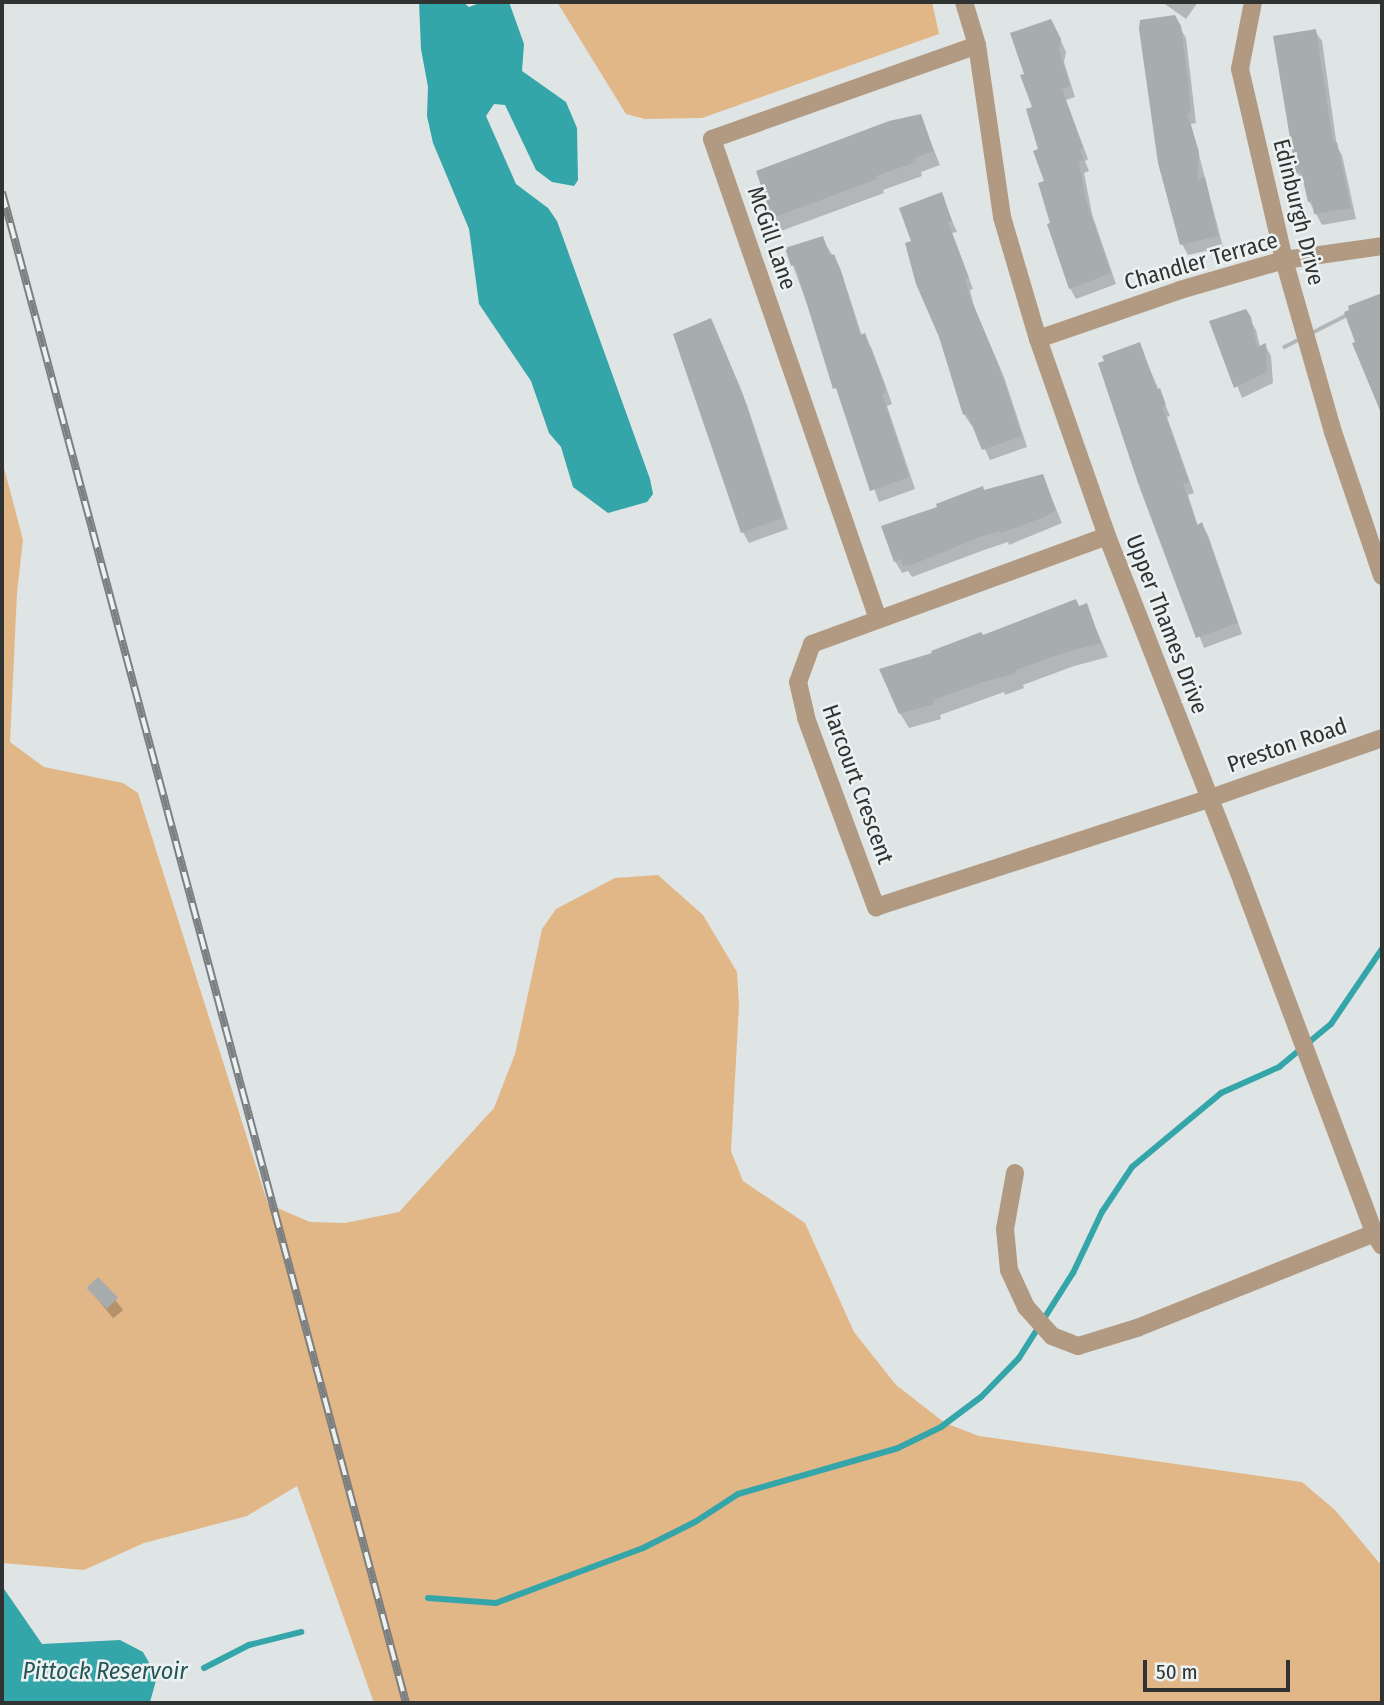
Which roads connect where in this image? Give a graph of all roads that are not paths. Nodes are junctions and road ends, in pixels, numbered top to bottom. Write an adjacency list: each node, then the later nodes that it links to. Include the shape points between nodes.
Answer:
1 (964, 2): 3 (street, Upper Thames Drive)
2 (1253, 2): 5 (street, Edinburgh Drive, via 1240,69)
3 (977, 45): 6 (street, Upper Thames Drive, via 1002,217); 9 (street, McGill Lane, via 712,139)
4 (1382, 246): 5 (street, Chandler Terrace)
5 (1284, 260): 6 (street, Chandler Terrace); 8 (street, Edinburgh Drive, via 1333,432)
6 (1038, 339): 7 (street, Upper Thames Drive)
7 (1107, 536): 9 (street, Harcourt Crescent); 11 (street, Upper Thames Drive)
8 (1381, 571)
9 (878, 619): 11 (street, Harcourt Crescent, via 812,644 798,682 806,718 876,907)
10 (1382, 738): 11 (street, Preston Road)
11 (1208, 799): 13 (street, Upper Thames Drive)
12 (1015, 1173): 13 (street, via 1005,1229 1009,1270 1026,1307 1052,1336 1078,1346)
13 (1378, 1239)

